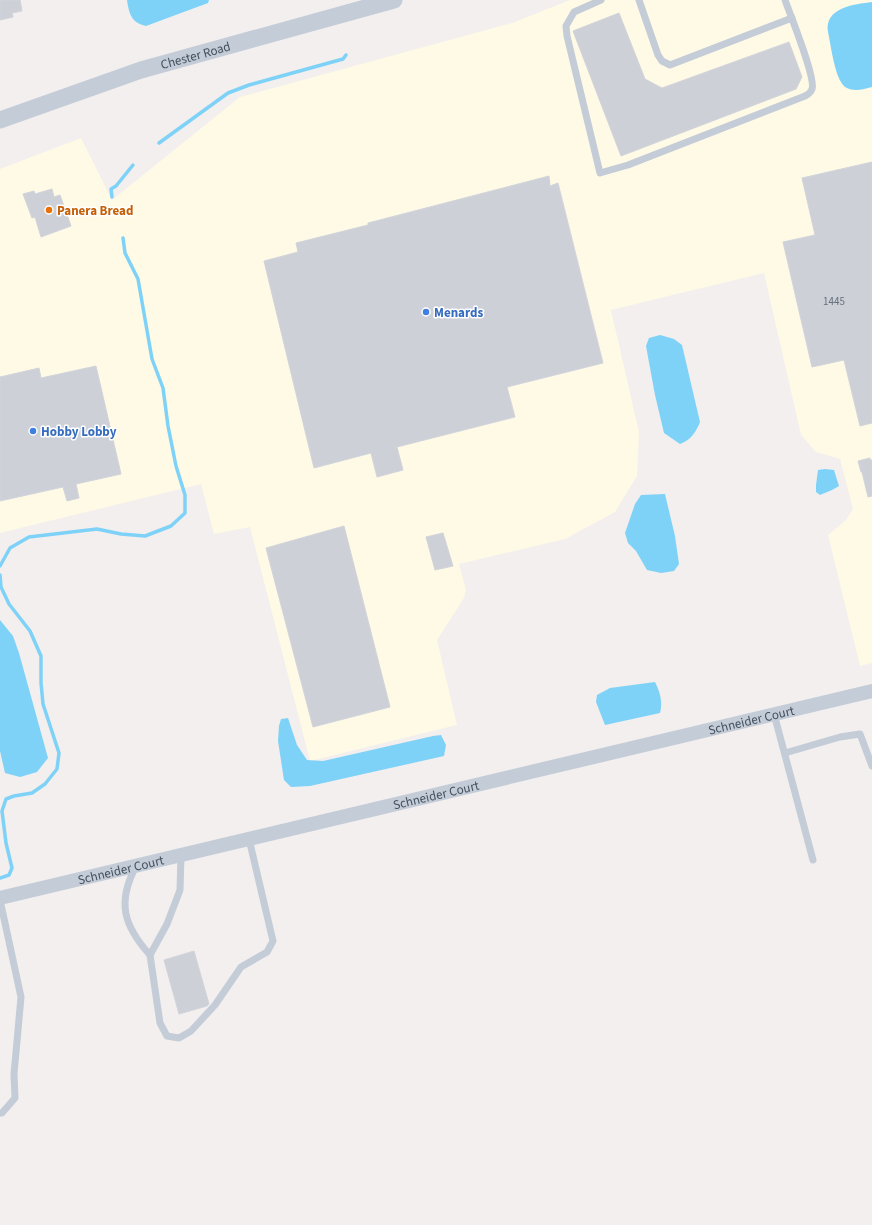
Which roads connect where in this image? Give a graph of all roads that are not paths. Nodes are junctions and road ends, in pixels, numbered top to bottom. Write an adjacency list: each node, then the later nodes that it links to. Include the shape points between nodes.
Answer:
1 (394, 0): 6 (street, Chester Road, via 141,70)
2 (601, 0): 5 (lane, via 574,12 566,26 566,36 600,172 628,165 806,96 812,89 812,81)
3 (639, 0): 5 (lane, via 658,55 662,61 670,65)
4 (785, 0): 5 (lane)
5 (792, 18)
6 (0, 120)
7 (872, 691): 8 (street, Schneider Court)
8 (774, 714): 9 (lane); 11 (street, Schneider Court)
9 (785, 753): 10 (lane, via 840,736 860,734); 13 (lane)
10 (872, 766)
11 (249, 839): 12 (street, Schneider Court); 16 (lane, via 273,941 267,952 241,967 215,1005 191,1031 179,1038 167,1036 160,1023)
12 (181, 855): 14 (street, Schneider Court); 16 (lane, via 180,890 167,924)
13 (813, 860)
14 (136, 865): 15 (street, Schneider Court); 16 (lane, via 128,881 126,912 129,926)
15 (0, 899): 17 (lane, via 21,997 14,1074 15,1098)
16 (150, 955)
17 (0, 1113)

